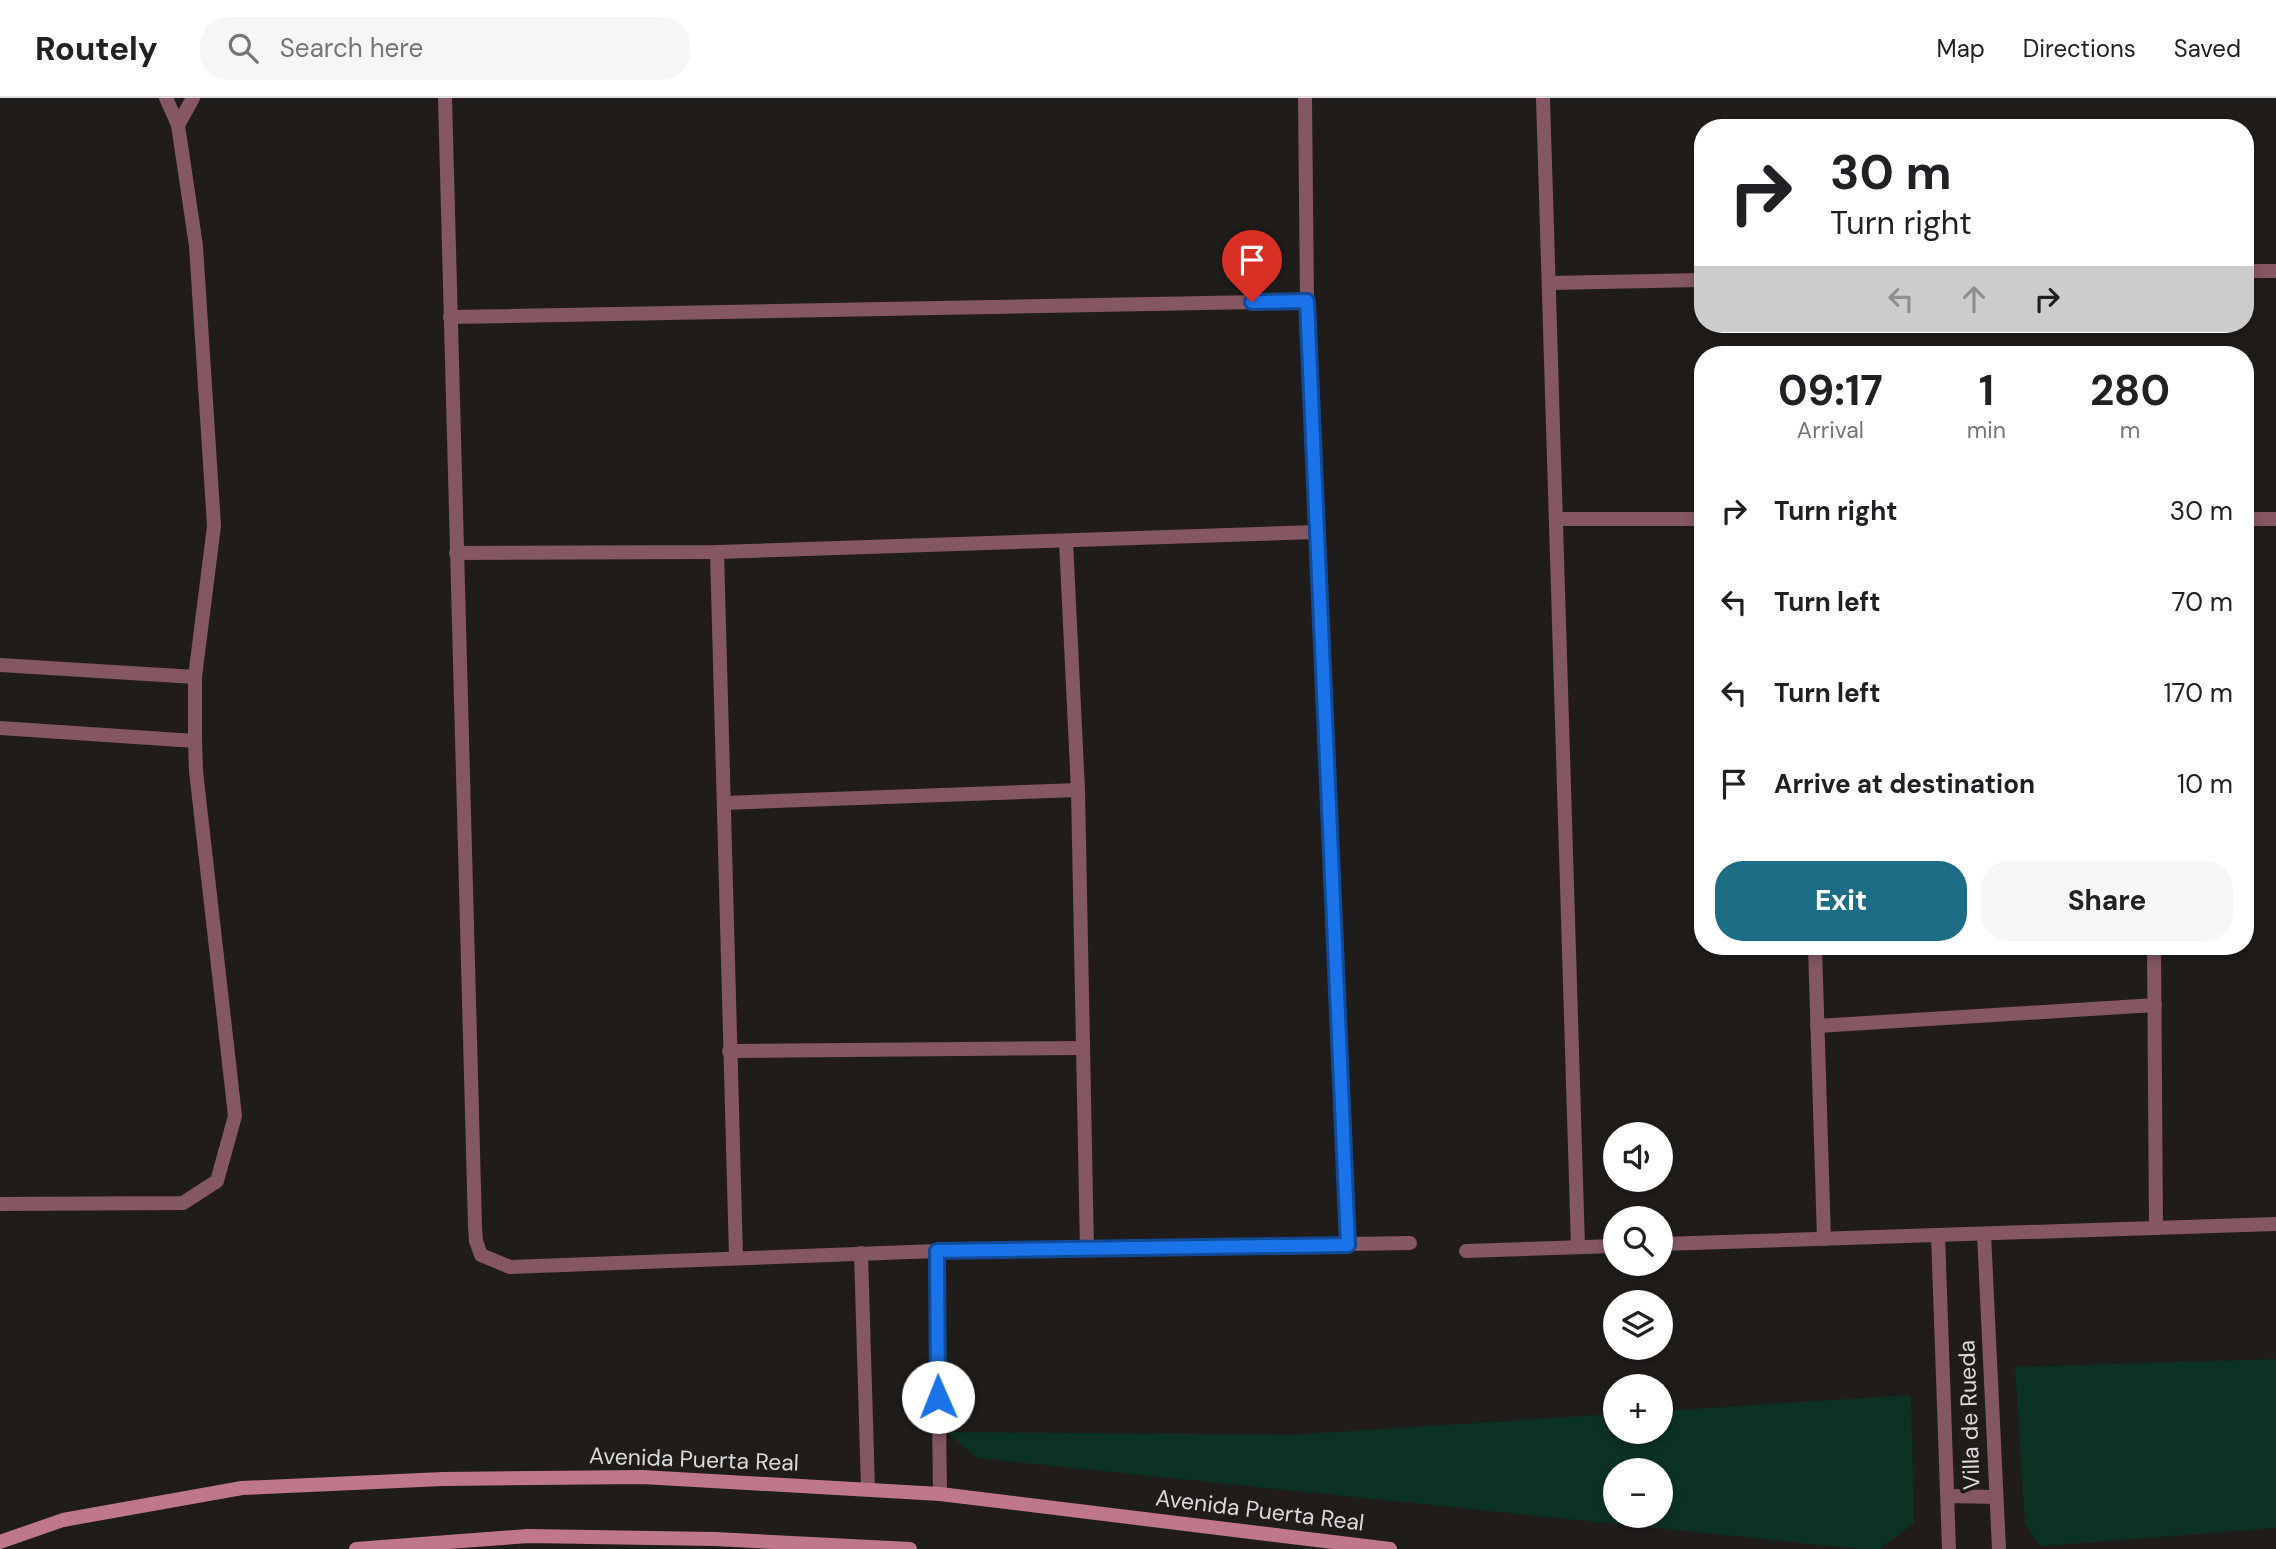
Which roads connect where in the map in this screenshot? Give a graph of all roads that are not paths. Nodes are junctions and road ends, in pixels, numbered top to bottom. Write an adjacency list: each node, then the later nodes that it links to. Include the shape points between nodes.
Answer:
1 (166, 98): 6 (street)
2 (193, 98): 6 (street)
3 (445, 98): 12 (street)
4 (1305, 98): 11 (street)
5 (1544, 98): 10 (street)
6 (178, 125): 22 (street, via 196,246 214,526)
7 (2254, 271): 8 (street)
8 (2276, 271)
9 (1694, 280): 10 (street)
10 (1549, 283): 13 (street)
11 (1307, 301): 12 (street); 17 (street)
12 (450, 317): 20 (street)
13 (1556, 519): 14 (street); 43 (street)
14 (1694, 519)
15 (2254, 519): 16 (street)
16 (2276, 519)
17 (1317, 532): 18 (street); 41 (street)
18 (1066, 541): 19 (street); 25 (street)
19 (717, 552): 20 (street); 26 (street)
20 (456, 553): 48 (street, via 475,1226 481,1255 510,1267)
21 (0, 665): 22 (street)
22 (195, 677): 24 (street)
23 (0, 728): 24 (street)
24 (195, 741): 33 (street, via 235,1116 217,1181 183,1203)
25 (1078, 790): 26 (street); 31 (street)
26 (724, 803): 32 (street)
27 (1815, 955): 30 (street)
28 (2154, 955): 29 (street)
29 (2155, 1005): 30 (street); 35 (street)
30 (1817, 1026): 38 (street)
31 (1082, 1048): 32 (street); 44 (street)
32 (729, 1051): 48 (street)
33 (0, 1204)
34 (2276, 1224): 35 (street)
35 (2157, 1228): 36 (street)
36 (1984, 1234): 37 (street); 52 (street, Villa de Rueda)
37 (1938, 1236): 38 (street); 51 (street, Villa de Rueda)
38 (1824, 1239): 40 (street)
39 (1410, 1243): 41 (street)
40 (1673, 1244)
41 (1348, 1245): 44 (street)
42 (1603, 1246): 43 (street)
43 (1578, 1247): 46 (street)
44 (1087, 1250): 45 (street)
45 (937, 1251): 47 (street); 50 (street)
46 (1466, 1251)
47 (861, 1254): 48 (street); 49 (street)
48 (736, 1257)
49 (868, 1489): 50 (main road, Avenida Puerta Real); 53 (main road, Avenida Puerta Real, via 642,1477 242,1488 63,1520)
50 (940, 1494): 58 (main road, Avenida Puerta Real)
51 (1948, 1496): 52 (street); 59 (street, Villa de Rueda)
52 (1995, 1497): 60 (street, Villa de Rueda)
53 (0, 1542)
54 (715, 1544): 55 (main road); 56 (main road, via 528,1535)
55 (736, 1545): 57 (main road)
56 (356, 1549)
57 (910, 1549)
58 (1390, 1549)
59 (1949, 1549)
60 (1999, 1549)

